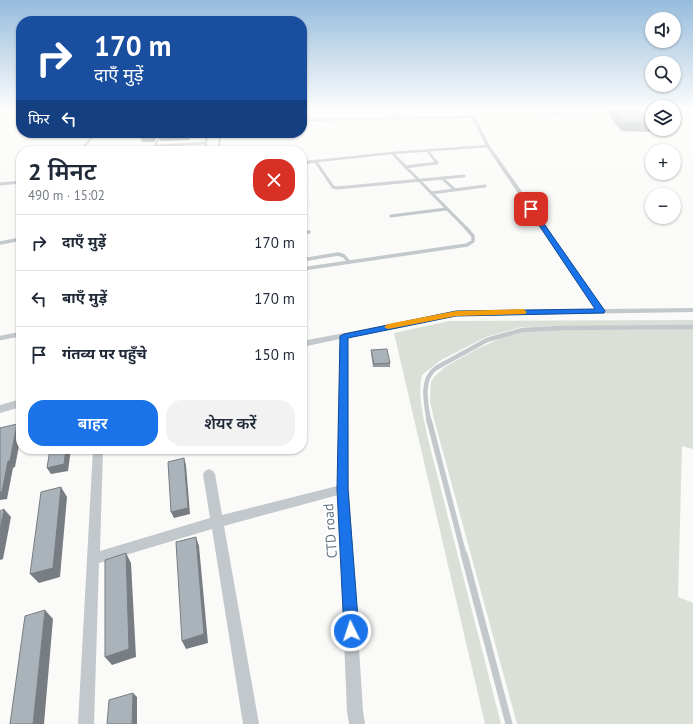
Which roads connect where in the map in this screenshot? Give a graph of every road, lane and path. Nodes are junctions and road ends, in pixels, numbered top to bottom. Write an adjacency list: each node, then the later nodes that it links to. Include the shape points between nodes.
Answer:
1 (155, 143): 4 (lane)
2 (205, 143): 4 (lane)
3 (486, 143): 5 (street)
4 (154, 146)
5 (488, 146): 6 (lane); 27 (street)
6 (427, 150): 7 (lane); 10 (lane, via 437,163)
7 (392, 153): 8 (lane); 10 (lane)
8 (316, 162): 9 (lane); 13 (lane, via 333,187 337,188)
9 (307, 163)
10 (406, 167): 13 (lane)
11 (464, 176): 12 (lane)
12 (442, 178): 13 (lane); 17 (lane)
13 (419, 181): 18 (lane)
14 (16, 182): 15 (lane)
15 (0, 184)
16 (485, 186): 17 (lane)
17 (455, 190): 18 (lane)
18 (431, 193): 19 (lane)
19 (446, 209): 20 (lane); 24 (lane, via 473,236 472,241 459,246)
20 (392, 216)
21 (16, 241): 22 (lane)
22 (0, 243)
23 (307, 259): 24 (lane, via 338,254)
24 (349, 262): 25 (lane)
25 (307, 268)
26 (693, 310): 27 (street)
27 (601, 311): 30 (street, via 456,314)
28 (693, 327): 43 (lane, via 522,330 488,340 436,368 426,380 429,422)
29 (16, 335): 31 (lane)
30 (344, 336): 32 (street); 37 (street, CTD road)
31 (0, 338)
32 (307, 343)
33 (16, 404): 34 (street)
34 (0, 409)
35 (98, 454): 39 (street)
36 (209, 474): 38 (street)
37 (342, 489): 38 (street); 42 (street, CTD road)
38 (217, 522): 39 (street); 41 (street)
39 (93, 559): 40 (street)
40 (86, 724)
41 (251, 724)
42 (357, 724)
43 (509, 724)

